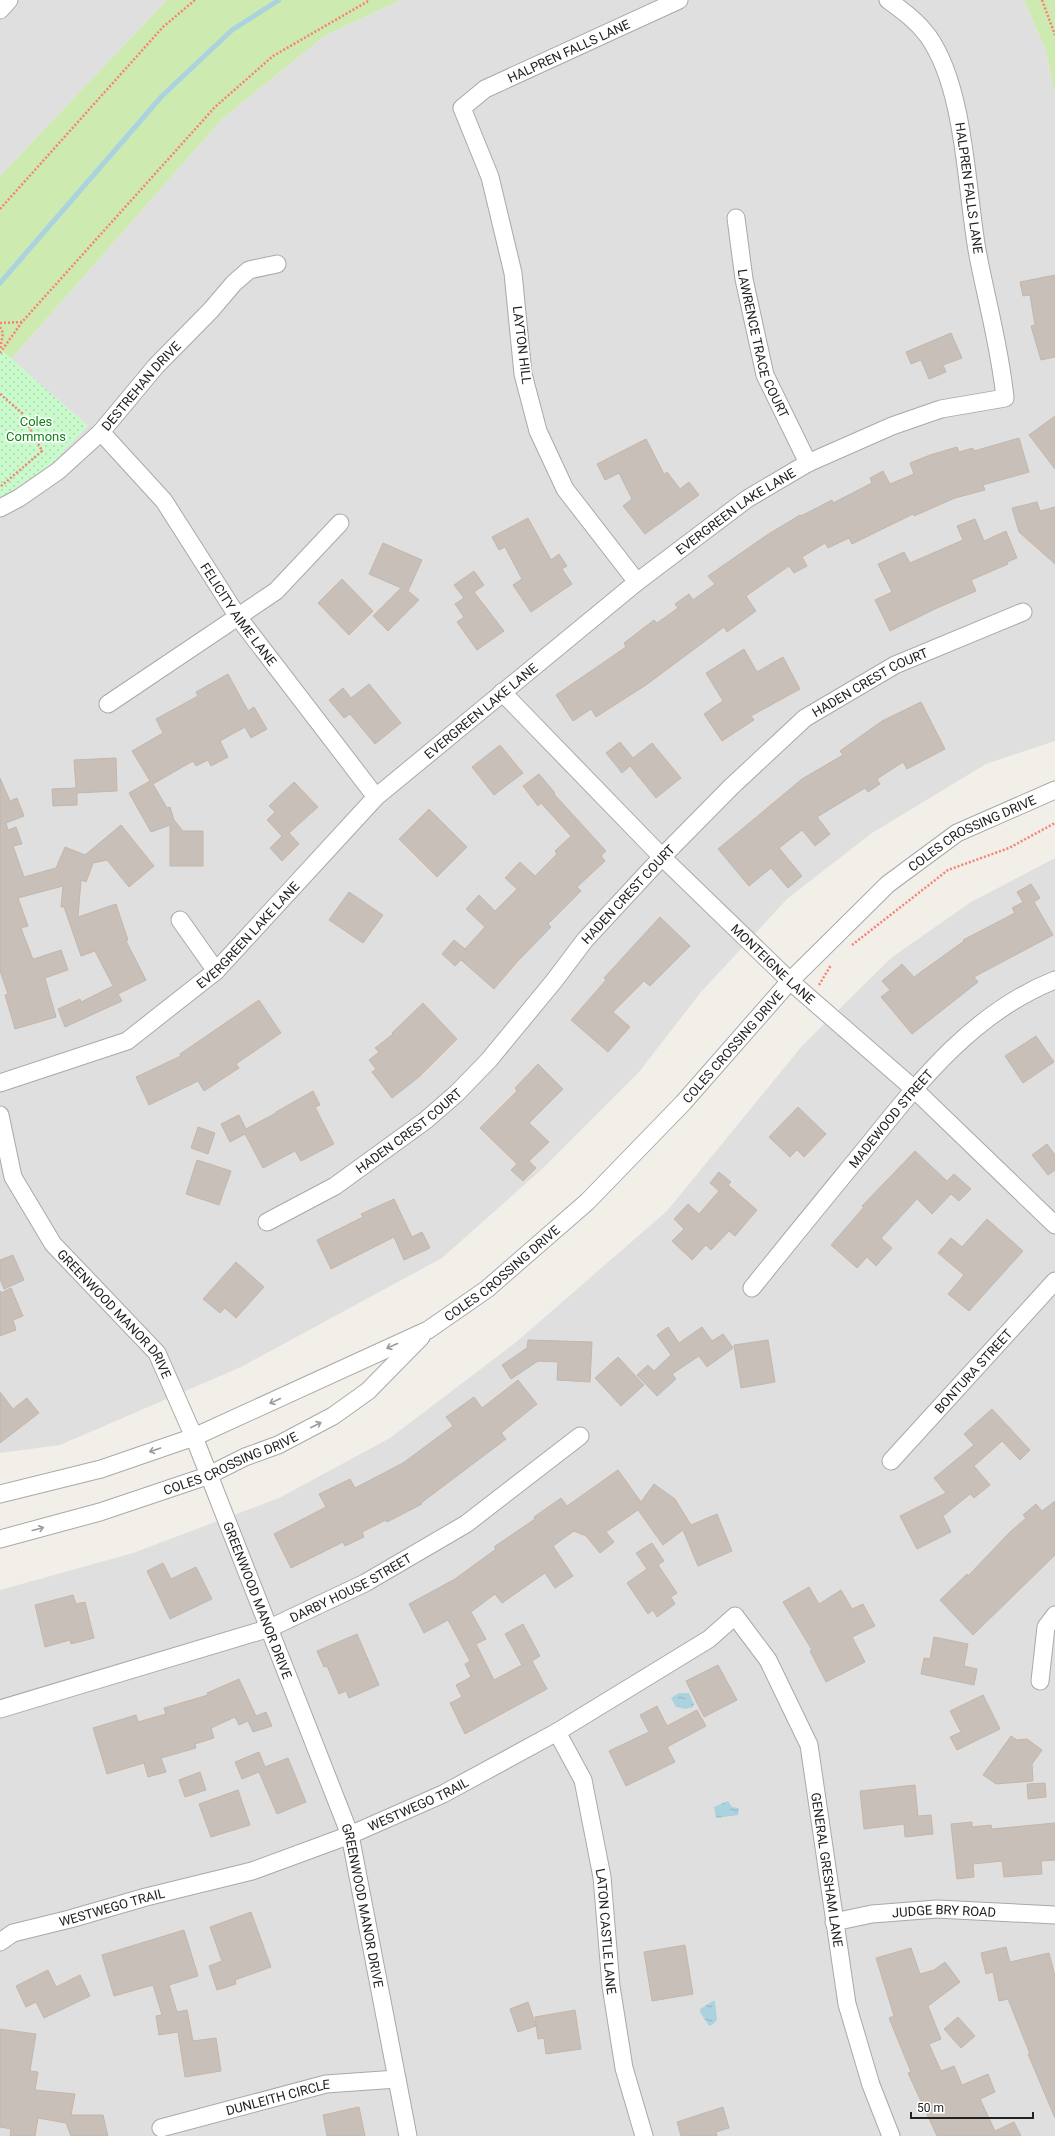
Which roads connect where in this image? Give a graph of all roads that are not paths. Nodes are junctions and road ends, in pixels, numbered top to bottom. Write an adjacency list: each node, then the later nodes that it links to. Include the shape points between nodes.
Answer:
1 (10, 0): 4 (street)
2 (679, 0): 5 (street, HALPREN FALLS LANE, via 485,89)
3 (888, 0): 8 (street, HALPREN FALLS LANE, via 909,15 928,37 942,65 956,104 977,250 1002,366)
4 (0, 10)
5 (462, 108): 13 (street, LAYTON HILL, via 490,177 513,273 523,374 538,432 564,489)
6 (736, 218): 10 (street, LAWRENCE TRACE COURT, via 744,279 765,375)
7 (277, 264): 9 (street, DESTREHAN DRIVE, via 249,270 234,283 156,366)
8 (1004, 398): 10 (street, EVERGREEN LAKE LANE, via 941,409 892,426)
9 (101, 432): 11 (street, DESTREHAN DRIVE, via 58,470 19,498); 15 (street, FELICITY AIME LANE, via 164,501)
10 (808, 464): 13 (street, EVERGREEN LAKE LANE, via 748,499)
11 (0, 508)
12 (340, 523): 15 (street, via 276,591)
13 (637, 582): 16 (street, EVERGREEN LAKE LANE)
14 (1023, 612): 20 (street, HADEN CREST COURT, via 895,665 805,718)
15 (238, 617): 17 (street); 19 (street, FELICITY AIME LANE)
16 (502, 692): 19 (street, EVERGREEN LAKE LANE); 20 (street, MONTEIGNE LANE)
17 (108, 704)
18 (1055, 790): 24 (street, COLES CROSSING DRIVE, via 957,834 888,884)
19 (376, 797): 22 (street, EVERGREEN LAKE LANE)
20 (662, 856): 24 (street, MONTEIGNE LANE); 28 (street, HADEN CREST COURT, via 584,940 489,1060 457,1093 426,1120 335,1186)
21 (180, 920): 22 (street)
22 (216, 971): 25 (street, EVERGREEN LAKE LANE, via 127,1041)
23 (1055, 980): 26 (street, MADEWOOD STREET, via 998,1010 960,1040)
24 (790, 981): 26 (street, MONTEIGNE LANE); 32 (street, COLES CROSSING DRIVE, via 683,1103 587,1202 488,1289)
25 (0, 1083)
26 (914, 1089): 29 (street, MONTEIGNE LANE); 31 (street, MADEWOOD STREET)
27 (0, 1115): 34 (street, GREENWOOD MANOR DRIVE, via 13,1177 53,1244 157,1352)
28 (267, 1222)
29 (1055, 1224)
30 (1055, 1281): 35 (street, BONTURA STREET)
31 (752, 1288)
32 (428, 1330): 34 (street, COLES CROSSING DRIVE, one-way to 34); 36 (street, COLES CROSSING DRIVE, one-way to 32, via 245,1457 278,1445 333,1416 368,1391)
33 (580, 1436): 41 (street, DARBY HOUSE STREET, via 466,1524 366,1583)
34 (194, 1437): 36 (street, GREENWOOD MANOR DRIVE); 37 (street, COLES CROSSING DRIVE, one-way to 37, via 101,1469)
35 (891, 1461)
36 (207, 1476): 38 (street, COLES CROSSING DRIVE, one-way to 36, via 100,1512); 41 (street, GREENWOOD MANOR DRIVE)
37 (0, 1494)
38 (0, 1539)
39 (1055, 1615): 42 (street, via 1046,1627)
40 (735, 1616): 44 (street, WESTWEGO TRAIL, via 709,1639); 47 (street, GENERAL GRESHAM LANE, via 768,1660 809,1745)
41 (270, 1628): 43 (street, DARBY HOUSE STREET); 45 (street, GREENWOOD MANOR DRIVE)
42 (1040, 1681)
43 (0, 1709)
44 (557, 1732): 45 (street, WESTWEGO TRAIL, via 443,1794); 52 (street, LATON CASTLE LANE, via 583,1780 602,1878 611,1986 623,2061)
45 (350, 1835): 48 (street, WESTWEGO TRAIL, via 252,1871 14,1933); 49 (street, GREENWOOD MANOR DRIVE)
46 (1055, 1915): 47 (street, JUDGE BRY ROAD, via 937,1909 872,1914)
47 (834, 1922): 53 (street, GENERAL GRESHAM LANE, via 848,2004 871,2085)
48 (0, 1942)
49 (397, 2079): 50 (street, DUNLEITH CIRCLE, via 326,2084); 51 (street, GREENWOOD MANOR DRIVE)
50 (161, 2128)
51 (408, 2136)
52 (644, 2136)
53 (891, 2136)

